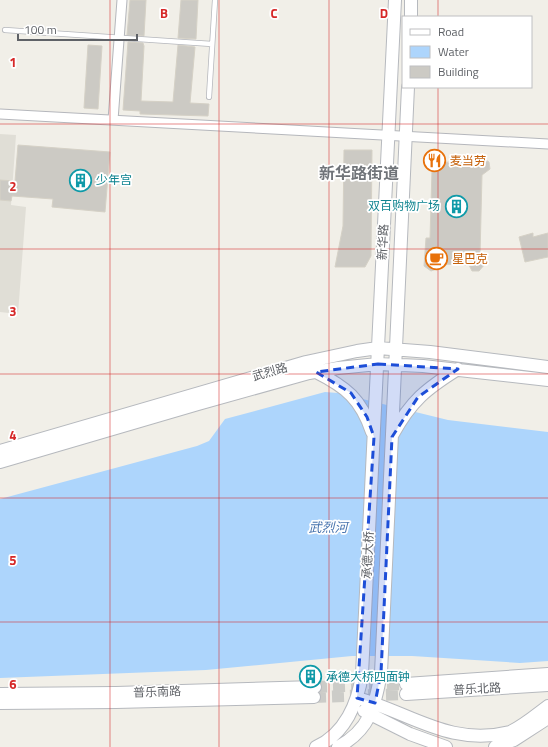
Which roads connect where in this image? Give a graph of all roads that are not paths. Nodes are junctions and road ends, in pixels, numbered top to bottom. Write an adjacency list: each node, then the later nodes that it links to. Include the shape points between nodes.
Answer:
1 (122, 0): 7 (street)
2 (215, 0): 8 (lane)
3 (395, 0): 13 (main road, 新华路)
4 (411, 0): 5 (main road)
5 (411, 16)
6 (5, 30): 7 (lane)
7 (119, 39): 8 (lane); 12 (street)
8 (212, 44): 10 (lane)
9 (408, 88): 14 (main road, 新华路)
10 (209, 97)
11 (0, 114): 12 (street)
12 (113, 120): 13 (street)
13 (388, 135): 14 (street); 16 (main road, 新华路)
14 (405, 136): 15 (street); 17 (main road, 新华路)
15 (548, 144)
16 (378, 348): 17 (main road, 武烈路); 18 (main road, 新华路); 26 (main road, 武烈路, via 306,362)
17 (396, 350): 19 (main road, 新华路); 20 (main road, 武烈路, via 430,352)
18 (378, 364): 19 (main road, 武烈路); 22 (main road, 武烈路); 24 (main road, 新华路)
19 (395, 365): 21 (main road, 武烈路); 25 (main road, 新华路)
20 (548, 368)
21 (458, 369): 23 (main road, 武烈路); 25 (main road, via 418,397 405,413)
22 (316, 372): 24 (main road, via 334,380 351,393 367,417); 27 (main road, 武烈路)
23 (548, 380)
24 (374, 437): 32 (main road, 承德大桥, via 362,674)
25 (392, 437): 34 (main road, 承德大桥, via 381,673)
26 (0, 451)
27 (0, 462)
28 (548, 674): 29 (main road, 普乐北路, via 406,689)
29 (548, 685)
30 (0, 694): 31 (main road, 普乐南路, via 314,692 116,702)
31 (0, 703)
32 (355, 703): 34 (main road); 36 (main road, via 342,727)
33 (548, 706): 34 (main road, via 511,732 492,738 467,741 457,740)
34 (373, 708): 37 (main road, via 364,726 351,741); 38 (main road, via 410,734)
35 (548, 718): 39 (main road, via 514,740)
36 (316, 747)
37 (338, 747)
38 (446, 747)
39 (495, 747)

